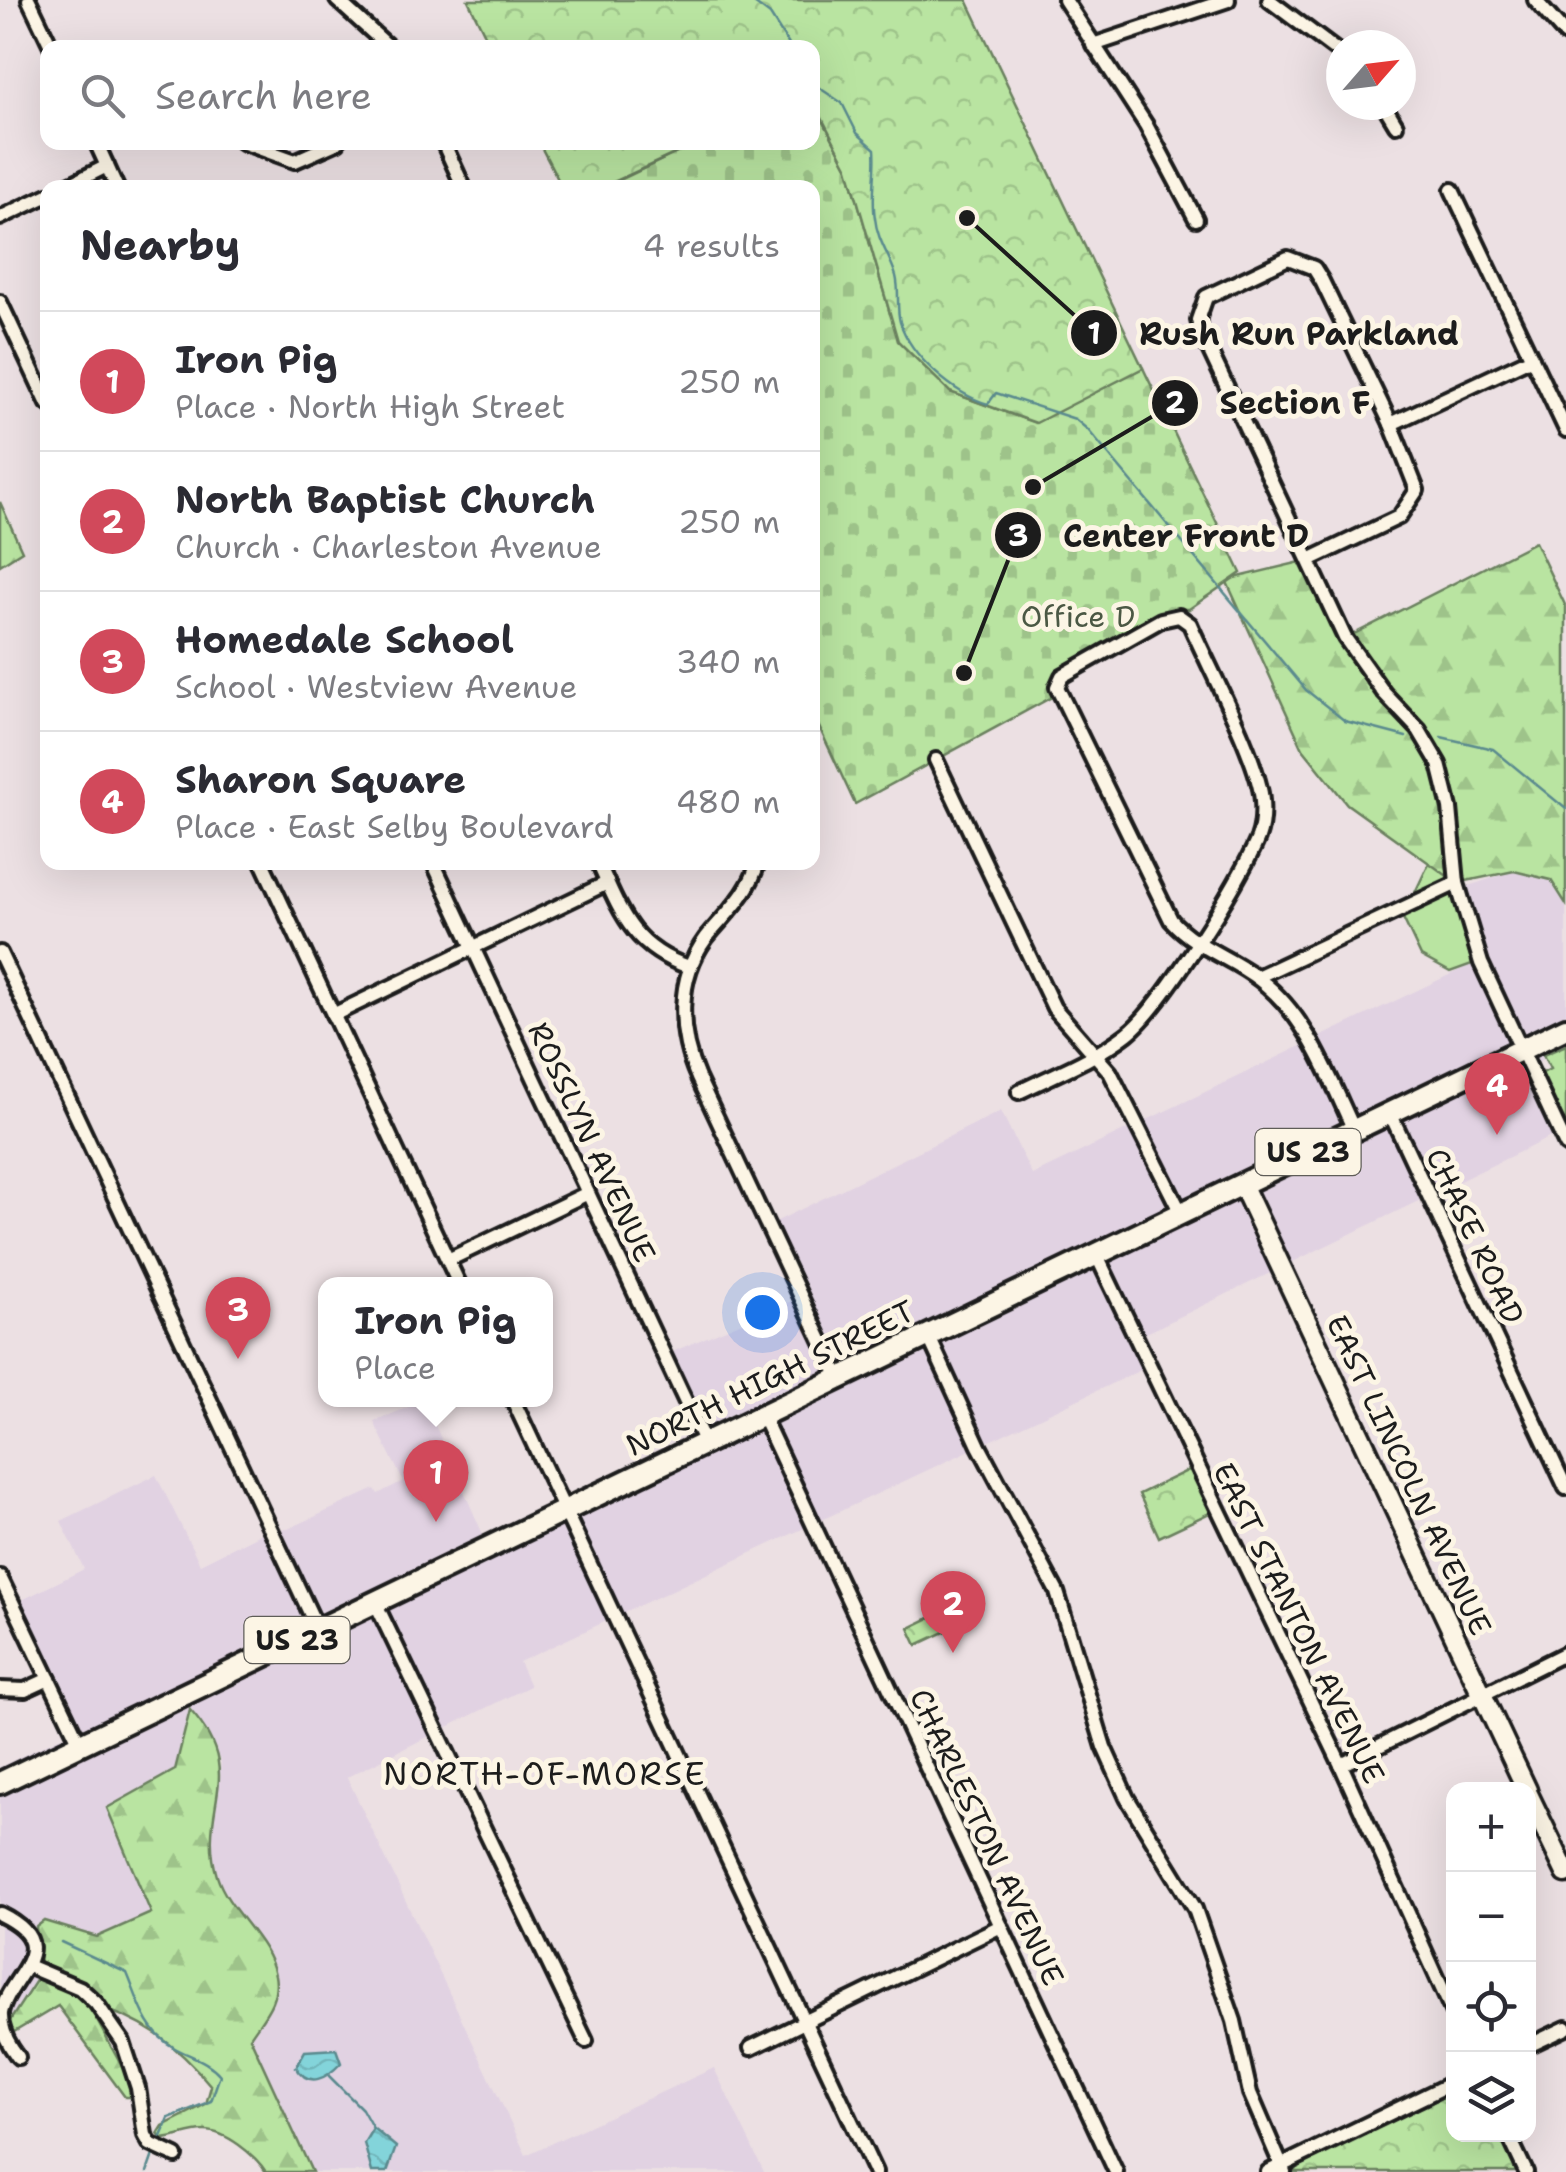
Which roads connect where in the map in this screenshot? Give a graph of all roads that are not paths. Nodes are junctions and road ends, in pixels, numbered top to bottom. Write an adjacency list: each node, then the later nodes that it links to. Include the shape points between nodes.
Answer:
1 (30, 0): 8 (street)
2 (337, 0): 9 (street)
3 (1066, 0): 11 (street)
4 (1228, 0): 11 (street)
5 (1269, 0): 10 (street)
6 (1535, 0): 7 (street)
7 (1566, 35)
8 (48, 40)
9 (381, 40)
10 (1326, 43)
11 (1093, 46): 25 (street, via 1154,138)
12 (1393, 120): 13 (street)
13 (1396, 125)
14 (100, 150): 18 (street)
15 (261, 150): 16 (street, via 288,161)
16 (317, 150)
17 (447, 150): 21 (street)
18 (107, 166): 19 (street); 20 (street)
19 (79, 180)
20 (113, 180)
21 (460, 180)
22 (1452, 190): 27 (street)
23 (40, 199): 24 (street)
24 (0, 218)
25 (1196, 219)
26 (0, 302): 28 (street)
27 (1532, 358): 29 (street); 30 (street)
28 (40, 387)
29 (1391, 424): 31 (street, via 1417,490 1399,517); 31 (street, via 1314,268 1276,260 1206,297 1201,332)
30 (1566, 430)
31 (1309, 560): 38 (street, via 1345,638 1430,748 1450,808)
32 (936, 760): 47 (street, via 1054,1008)
33 (266, 870): 44 (street)
34 (437, 870): 40 (street, ROSSLYN AVENUE)
35 (601, 870): 37 (street)
36 (754, 870): 42 (street, via 743,896)
37 (607, 883): 40 (street); 42 (street, via 643,943)
38 (1457, 883): 43 (street); 46 (street, via 1480,963)
39 (1196, 943): 39 (street, via 1160,902 1056,687 1062,676 1172,617 1186,618 1262,800 1257,840); 43 (street); 47 (street, via 1141,1022)
40 (473, 948): 44 (street); 53 (street, ROSSLYN AVENUE)
41 (0, 953): 67 (street)
42 (689, 967): 59 (street, via 683,1023 692,1066)
43 (1257, 977): 50 (street, via 1304,1028)
44 (333, 1015): 56 (street)
45 (1566, 1028): 46 (main road, NORTH HIGH STREET / US 23)
46 (1520, 1050): 49 (main road, NORTH HIGH STREET / US 23); 51 (street)
47 (1094, 1055): 48 (street); 54 (street, via 1128,1102)
48 (1019, 1092)
49 (1390, 1113): 50 (main road, NORTH HIGH STREET / US 23); 63 (street, CHASE ROAD)
50 (1354, 1130): 52 (main road, NORTH HIGH STREET / US 23)
51 (1566, 1145)
52 (1242, 1184): 54 (main road, NORTH HIGH STREET / US 23); 71 (main road, EAST LINCOLN AVENUE)
53 (588, 1193): 56 (street); 62 (street, ROSSLYN AVENUE)
54 (1180, 1213): 55 (main road, NORTH HIGH STREET / US 23)
55 (1096, 1254): 58 (main road, NORTH HIGH STREET / US 23); 73 (street, EAST STANTON AVENUE)
56 (448, 1260): 57 (street)
57 (456, 1277)
58 (928, 1335): 59 (main road, NORTH HIGH STREET / US 23); 91 (street, via 1057,1592 1104,1747 1127,1798 1196,1909)
59 (838, 1378): 61 (main road, NORTH HIGH STREET / US 23)
60 (516, 1407): 64 (street)
61 (762, 1415): 62 (main road, NORTH HIGH STREET / US 23); 79 (street, CHARLESTON AVENUE)
62 (705, 1443): 64 (main road, NORTH HIGH STREET / US 23)
63 (1566, 1488)
64 (565, 1510): 66 (main road, NORTH HIGH STREET / US 23); 82 (street)
65 (0, 1578): 69 (street)
66 (376, 1602): 67 (main road, NORTH HIGH STREET / US 23); 84 (street)
67 (318, 1630): 72 (main road, NORTH HIGH STREET / US 23)
68 (1566, 1653): 71 (street)
69 (49, 1679): 70 (street, via 25,1690); 72 (street)
70 (0, 1689)
71 (1482, 1695): 73 (street); 75 (main road, EAST LINCOLN AVENUE)
72 (80, 1744): 74 (main road, NORTH HIGH STREET / US 23)
73 (1340, 1765): 81 (street, EAST STANTON AVENUE)
74 (0, 1782)
75 (1524, 1782)
76 (1536, 1808): 77 (main road, EAST LINCOLN AVENUE)
77 (1566, 1874)
78 (0, 1914): 80 (street, via 27,1931)
79 (1001, 1926): 82 (street); 93 (street, CHARLESTON AVENUE)
80 (28, 1966): 87 (street, via 1,2012 4,2037); 90 (street, via 80,1988 96,2003 123,2042 145,2136)
81 (1446, 1998)
82 (804, 2022): 86 (street); 92 (street)
83 (1566, 2028): 85 (street)
84 (586, 2041)
85 (1536, 2042)
86 (751, 2048)
87 (18, 2056)
88 (1446, 2086): 91 (street)
89 (1512, 2142): 94 (street)
90 (176, 2156)
91 (1278, 2170)
92 (875, 2172)
93 (1116, 2172)
94 (1526, 2172)

